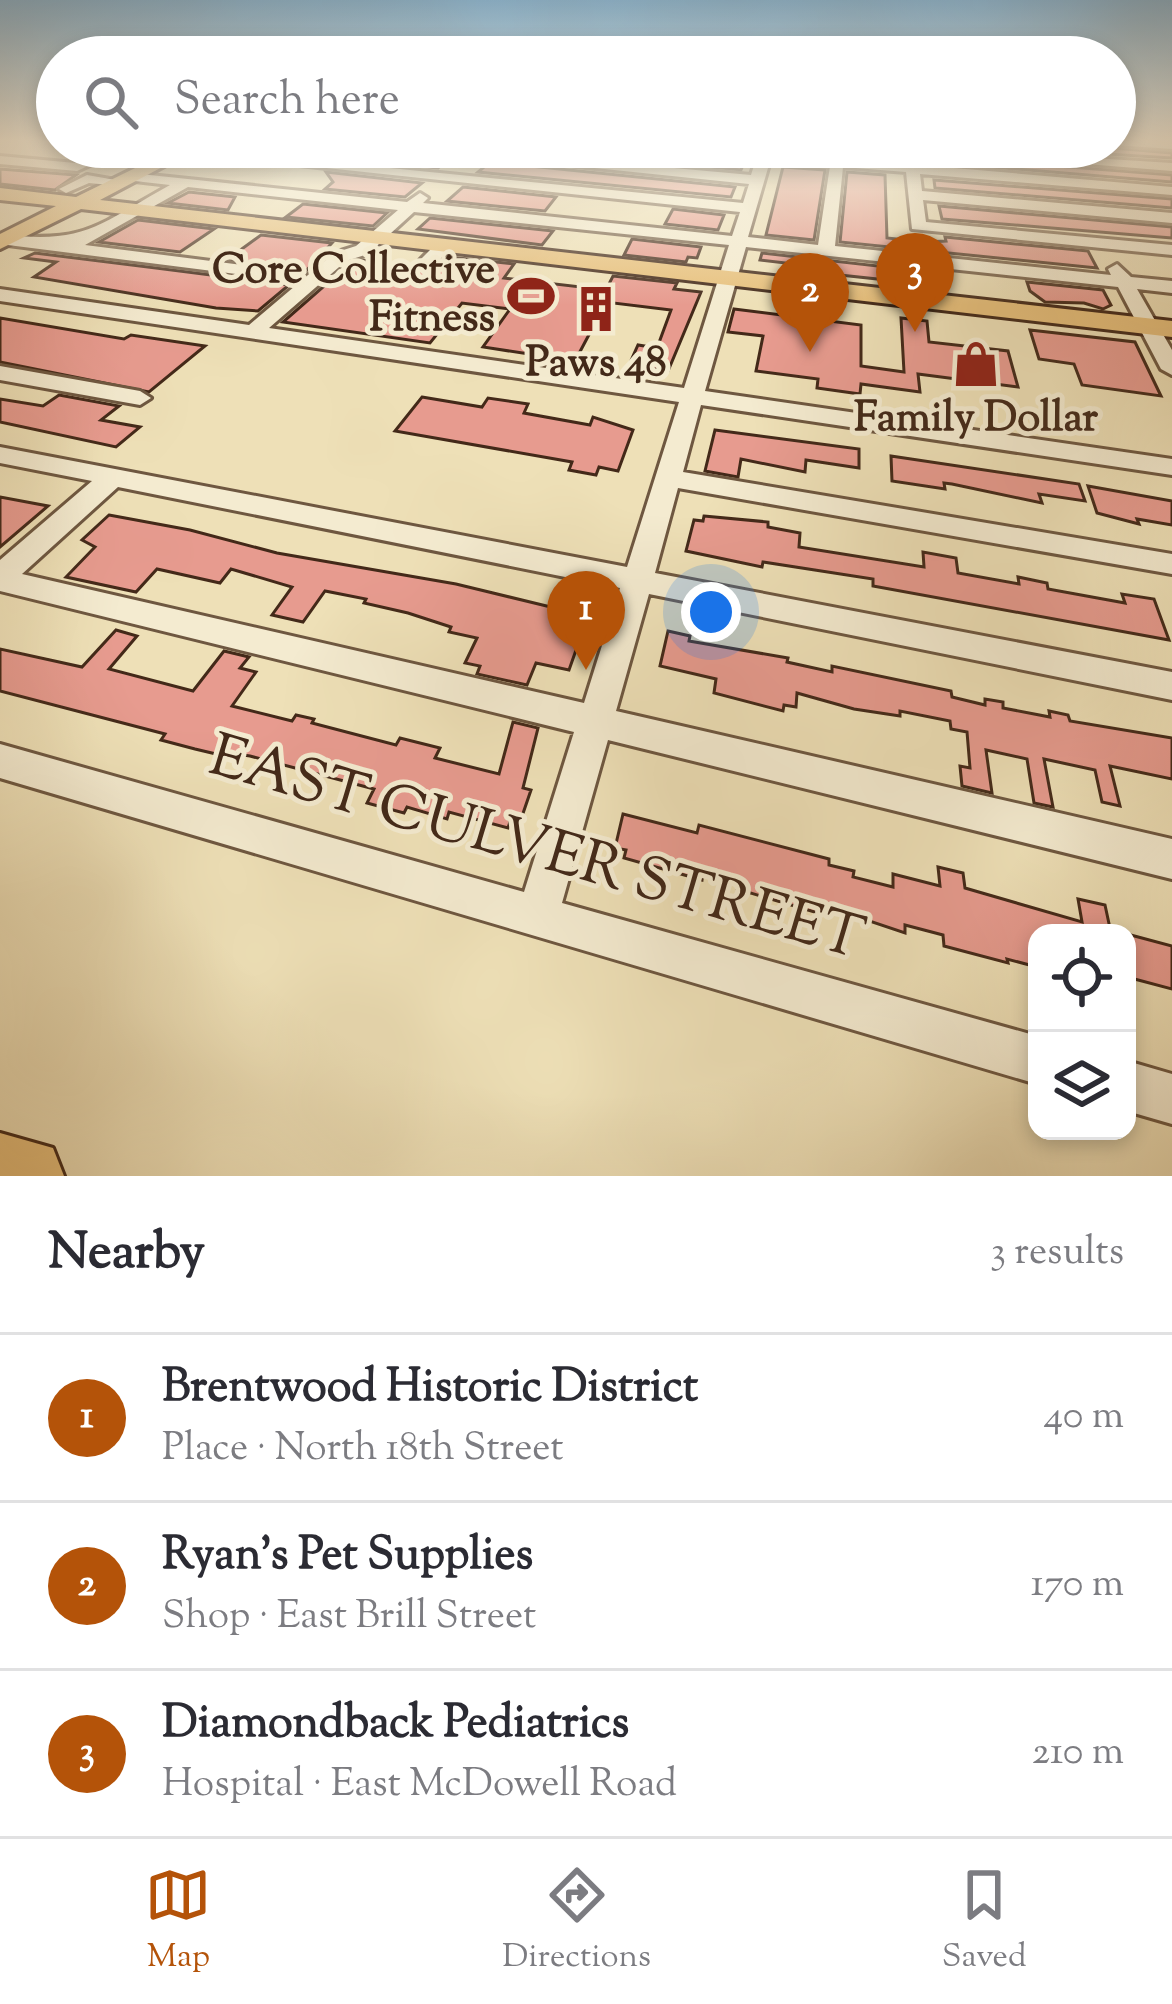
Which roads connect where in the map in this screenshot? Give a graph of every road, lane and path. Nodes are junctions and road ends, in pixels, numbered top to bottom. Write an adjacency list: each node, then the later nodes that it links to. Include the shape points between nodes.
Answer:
1 (6, 195): 10 (main road)
2 (76, 195): 10 (street)
3 (94, 195): 10 (main road)
4 (163, 195): 12 (street)
5 (302, 195): 11 (street)
6 (424, 195): 11 (street)
7 (751, 195): 19 (street)
8 (833, 195): 22 (street)
9 (916, 195): 13 (street); 20 (street, via 918,226)
10 (73, 205): 12 (main road); 14 (street); 15 (main road); 16 (street)
11 (412, 206): 17 (street); 19 (street)
12 (136, 210): 14 (street); 17 (main road)
13 (1172, 218)
14 (112, 222): 16 (street, via 75,242 52,238)
15 (27, 229): 16 (street); 18 (main road)
16 (54, 232)
17 (376, 238): 21 (main road); 31 (street, via 340,257)
18 (2, 240): 25 (street)
19 (736, 240): 22 (street); 26 (street)
20 (1103, 244): 23 (street); 27 (street)
21 (444, 246): 24 (street); 26 (main road)
22 (826, 250): 27 (street)
23 (1172, 250)
24 (426, 264)
25 (292, 276)
26 (726, 278): 30 (main road); 35 (street)
27 (1124, 282): 28 (street); 30 (street)
28 (1172, 287)
29 (0, 295): 31 (street)
30 (1161, 328): 32 (street)
31 (252, 333): 35 (street)
32 (1172, 368)
33 (0, 373): 34 (street)
34 (140, 398)
35 (692, 398): 37 (street); 39 (street)
36 (0, 455): 38 (street)
37 (1172, 467)
38 (113, 477): 41 (street); 42 (street)
39 (668, 478): 40 (street); 42 (street)
40 (1172, 564)
41 (0, 578): 44 (street)
42 (638, 579): 43 (street); 44 (street)
43 (1172, 686)
44 (595, 722): 46 (street); 47 (street)
45 (0, 761): 47 (street, EAST CULVER STREET)
46 (1172, 859)
47 (537, 917): 48 (street, EAST CULVER STREET)
48 (1028, 1057)
49 (1136, 1089): 50 (street)
50 (1172, 1099)
51 (0, 1172): 52 (highway)
52 (25, 1176)

